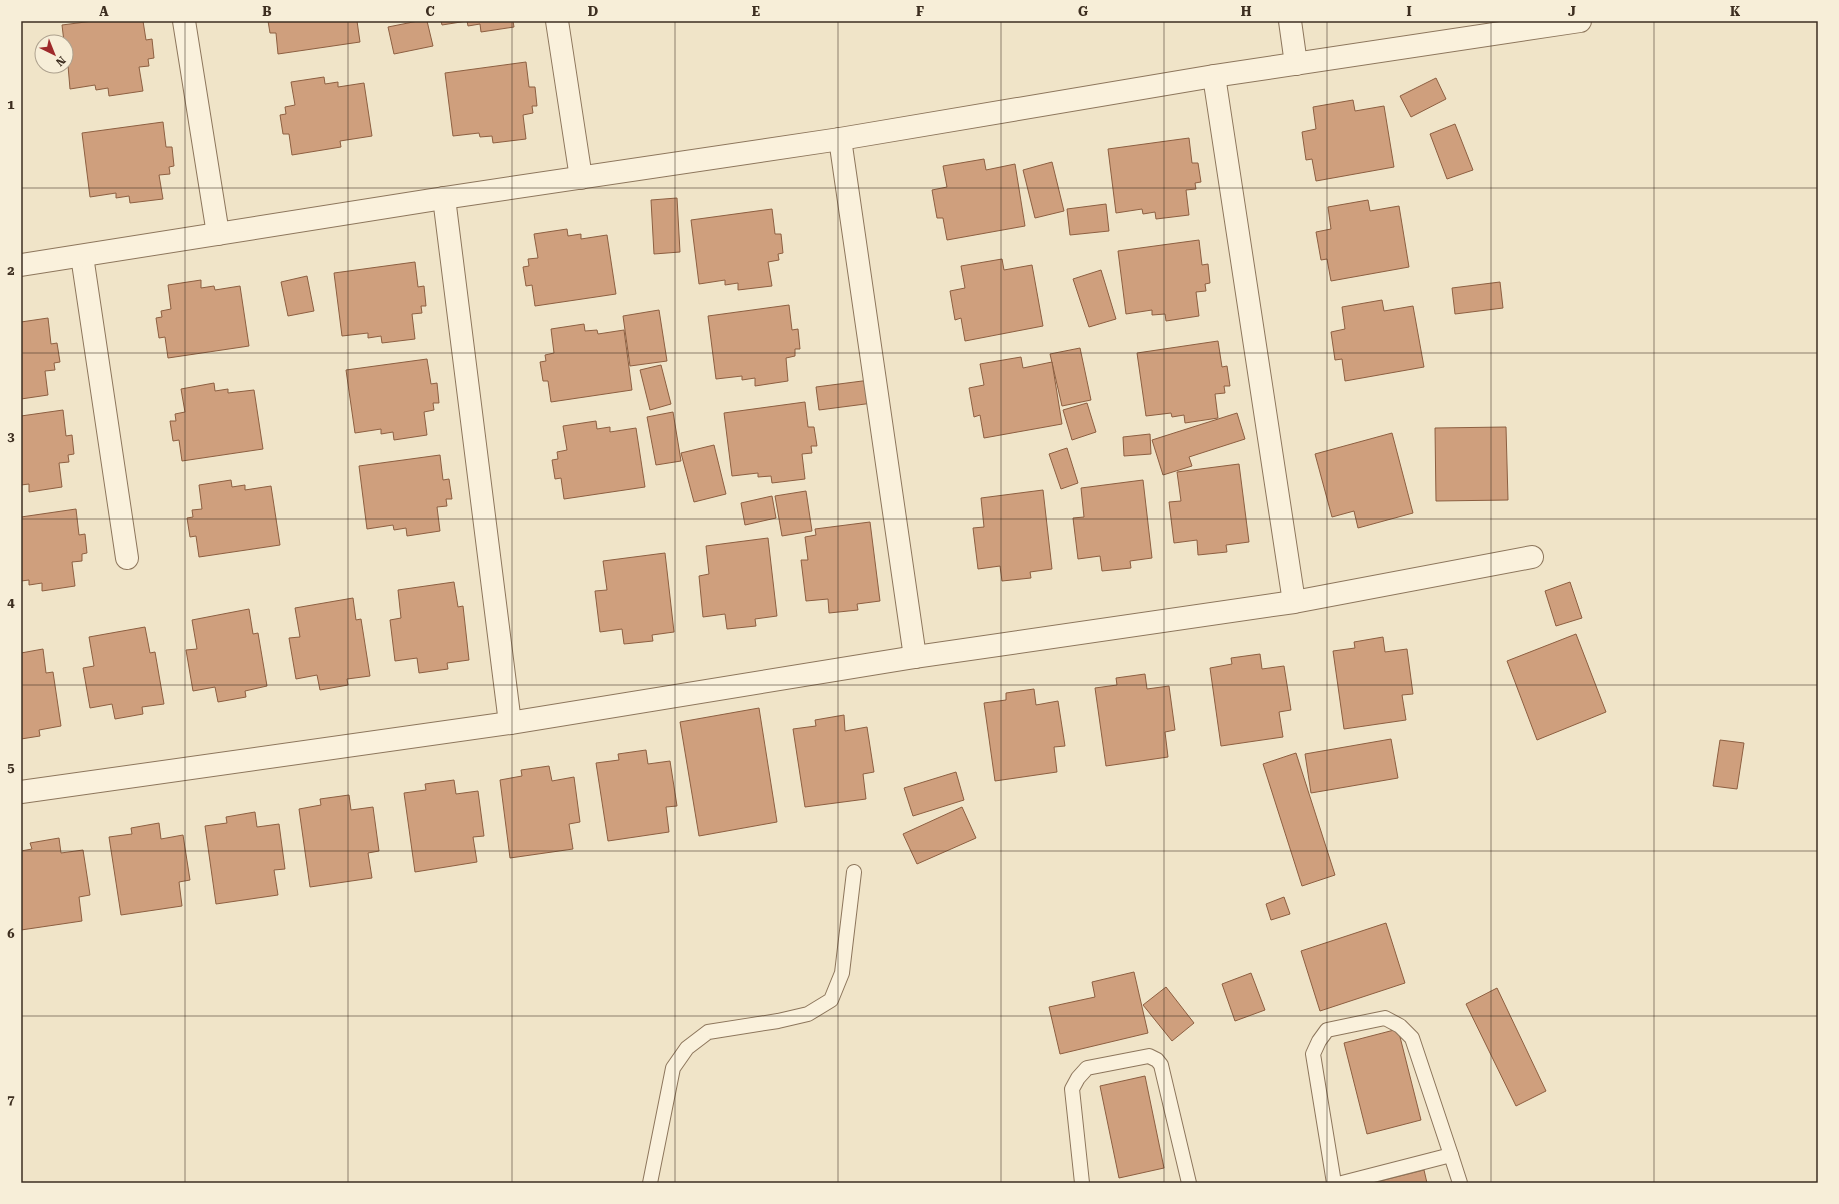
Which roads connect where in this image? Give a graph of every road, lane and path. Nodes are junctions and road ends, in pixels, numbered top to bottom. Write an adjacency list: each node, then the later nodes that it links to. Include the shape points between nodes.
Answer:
1 (184, 21): 10 (street)
2 (557, 21): 8 (street)
3 (1290, 21): 5 (street)
4 (1580, 21): 5 (street)
5 (1296, 64): 6 (street)
6 (1214, 76): 7 (street); 15 (street)
7 (840, 139): 8 (street); 16 (street)
8 (581, 178): 9 (street)
9 (444, 198): 10 (street); 17 (street)
10 (218, 234): 11 (street)
11 (82, 256): 12 (street); 14 (street)
12 (21, 265)
13 (1532, 557): 15 (street)
14 (127, 558)
15 (1294, 602): 16 (street)
16 (915, 657): 17 (street)
17 (510, 723): 18 (street)
18 (21, 792)
19 (854, 872): 21 (lane, via 842,973 831,1000 808,1014 708,1032 687,1048 673,1068)
20 (1451, 1155): 24 (lane, via 1412,1038 1400,1026 1385,1018 1327,1030 1313,1054); 25 (lane); 26 (lane)
21 (650, 1183)
22 (1082, 1183): 23 (lane, via 1072,1090 1078,1078 1087,1068 1149,1056 1161,1065)
23 (1189, 1183)
24 (1334, 1183)
25 (1342, 1183)
26 (1460, 1183)

